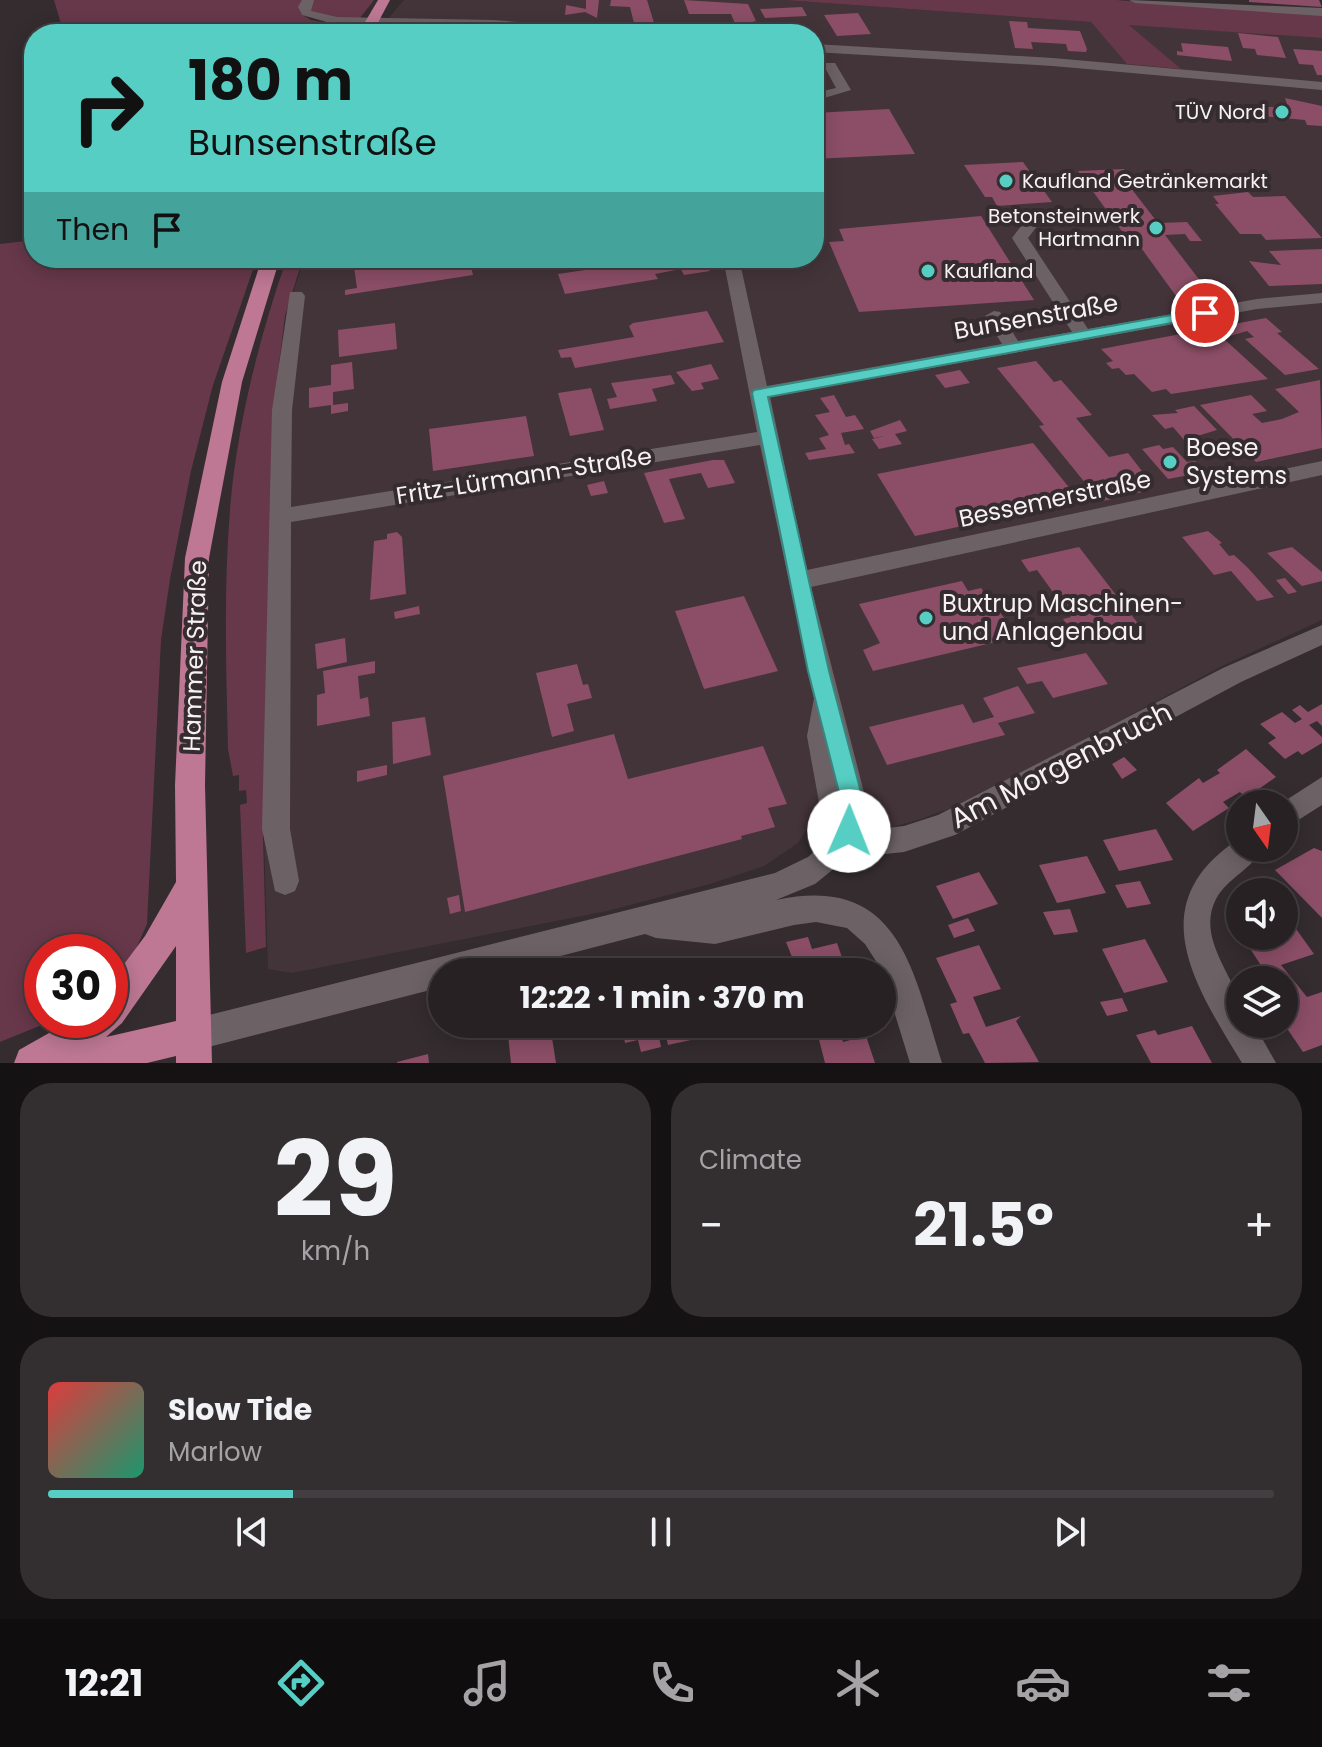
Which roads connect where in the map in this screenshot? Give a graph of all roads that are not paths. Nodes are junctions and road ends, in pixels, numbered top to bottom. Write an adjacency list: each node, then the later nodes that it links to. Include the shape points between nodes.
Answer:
1 (308, 0): 6 (street, via 306,13)
2 (384, 0): 7 (main road)
3 (1135, 0): 4 (street)
4 (1322, 12)
5 (439, 23): 8 (street); 9 (street)
6 (346, 24)
7 (369, 24)
8 (425, 24)
9 (450, 24)
10 (824, 49): 12 (street)
11 (830, 66): 13 (street, via 844,90)
12 (1322, 86)
13 (824, 95)
14 (1033, 221): 20 (street, via 1020,238)
15 (268, 268): 33 (main road, Hammer Straße, via 232,382 197,558)
16 (733, 268): 22 (street)
17 (296, 296): 25 (street, via 285,370)
18 (1322, 298): 20 (street, Bunsenstraße)
19 (994, 316): 21 (street)
20 (1083, 335): 21 (street, Bunsenstraße)
21 (1013, 348): 22 (street, Bunsenstraße)
22 (760, 393): 23 (street)
23 (768, 437): 25 (street, Fritz-Lürmann-Straße); 26 (street)
24 (1322, 468): 26 (street, Bessemerstraße)
25 (281, 516): 32 (street, via 276,829)
26 (798, 581): 30 (street, via 852,800 849,831)
27 (1322, 634): 30 (street, Am Morgenbruch, via 1232,675 945,826 904,839)
28 (1322, 789): 29 (street)
29 (1298, 807)
30 (841, 846): 34 (street, via 800,878)
31 (1233, 862): 41 (street, via 1207,887 1197,906 1198,946)
32 (285, 881)
33 (190, 887): 35 (main road, via 157,948); 37 (main road, Hammer Straße)
34 (639, 923): 37 (street); 40 (street, via 720,929 811,906 849,915 867,926 892,958)
35 (128, 987)
36 (77, 1038): 38 (main road)
37 (194, 1049): 39 (main road)
38 (32, 1063)
39 (70, 1063)
40 (926, 1063)
41 (1260, 1063)

